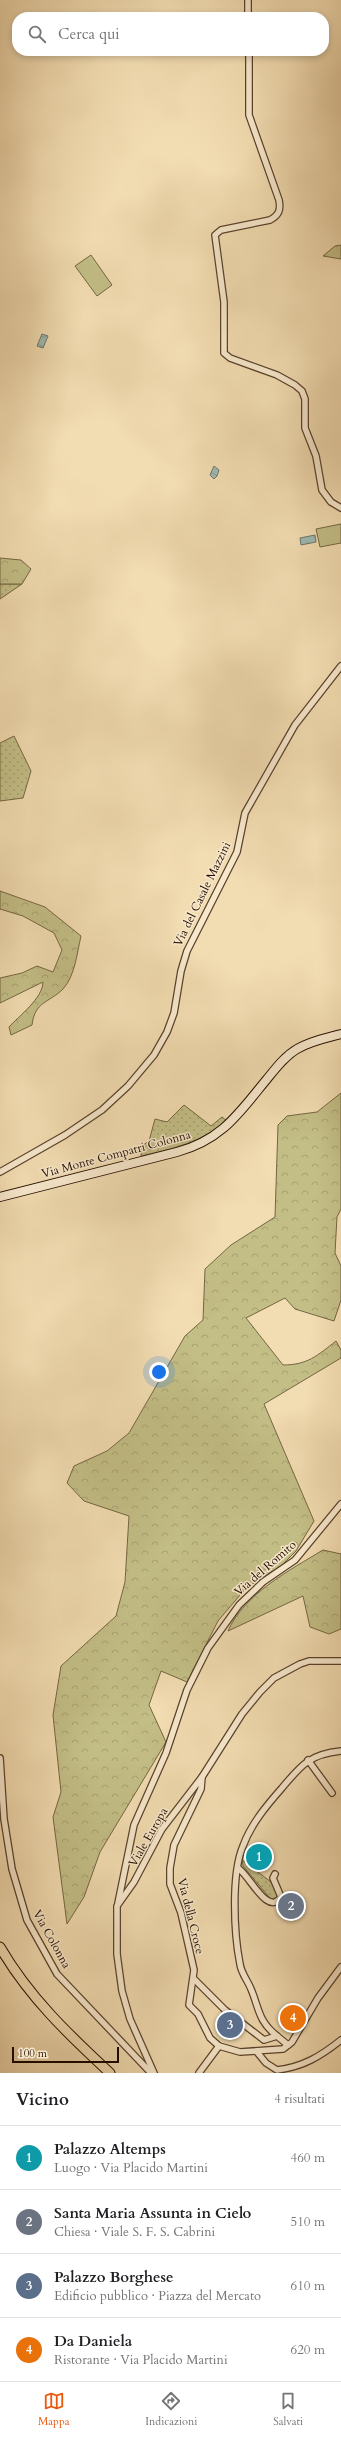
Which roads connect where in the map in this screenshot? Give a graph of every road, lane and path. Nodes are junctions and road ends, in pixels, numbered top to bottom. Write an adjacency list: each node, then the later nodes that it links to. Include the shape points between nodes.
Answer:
1 (248, 0): 2 (street)
2 (248, 12)
3 (249, 56): 4 (street, via 249,115 279,200 280,210 270,220 221,230 215,236 224,302 224,350 229,357 273,373 302,391 306,430 316,456 322,490 331,502)
4 (341, 508)
5 (341, 666): 7 (street, Via del Casale Mazzini, via 293,729 245,813 237,852 187,951 180,971 174,1013 156,1052 128,1086 102,1110 65,1135)
6 (341, 1034): 8 (street, Via Monte Compatri Colonna, via 309,1043 290,1054 235,1120 202,1144)
7 (0, 1172)
8 (0, 1197)
9 (341, 1504): 18 (street, Via del Romito, via 296,1558 259,1585 228,1619 200,1664 176,1716 168,1748 133,1830)
10 (341, 1660): 14 (street, Viale Europa, via 309,1661 274,1678 242,1714)
11 (341, 1751): 13 (street, via 315,1756)
12 (0, 1758): 28 (street, Via Colonna, via 4,1819 11,1862 27,1920 57,1974)
13 (308, 1760): 15 (street); 16 (street, via 291,1776 258,1818 242,1848)
14 (202, 1777): 18 (street, Viale Europa, via 162,1829 134,1882); 21 (street, Via della Croce, via 201,1789 175,1841 170,1868 170,1884 181,1913)
15 (332, 1793)
16 (238, 1868): 17 (street, via 244,1871 265,1901 271,1903 277,1902 281,1897); 22 (street, via 235,1922 240,1965 252,1990 257,2010)
17 (274, 1874)
18 (117, 1906): 28 (street, via 122,1991 130,2019)
19 (0, 1947): 27 (main road, via 36,2000)
20 (341, 1967): 24 (street)
21 (194, 1979): 22 (street, via 225,2010 264,2040); 25 (street, Via della Croce, via 189,2005 198,2014 210,2038)
22 (277, 2036): 24 (street)
23 (341, 2040): 26 (street, via 320,2056 294,2068 277,2070 266,2063)
24 (288, 2045): 26 (street, via 283,2049)
25 (219, 2046): 26 (street, via 231,2050); 29 (street)
26 (257, 2052)
27 (110, 2073)
28 (152, 2073)
29 (199, 2073)

